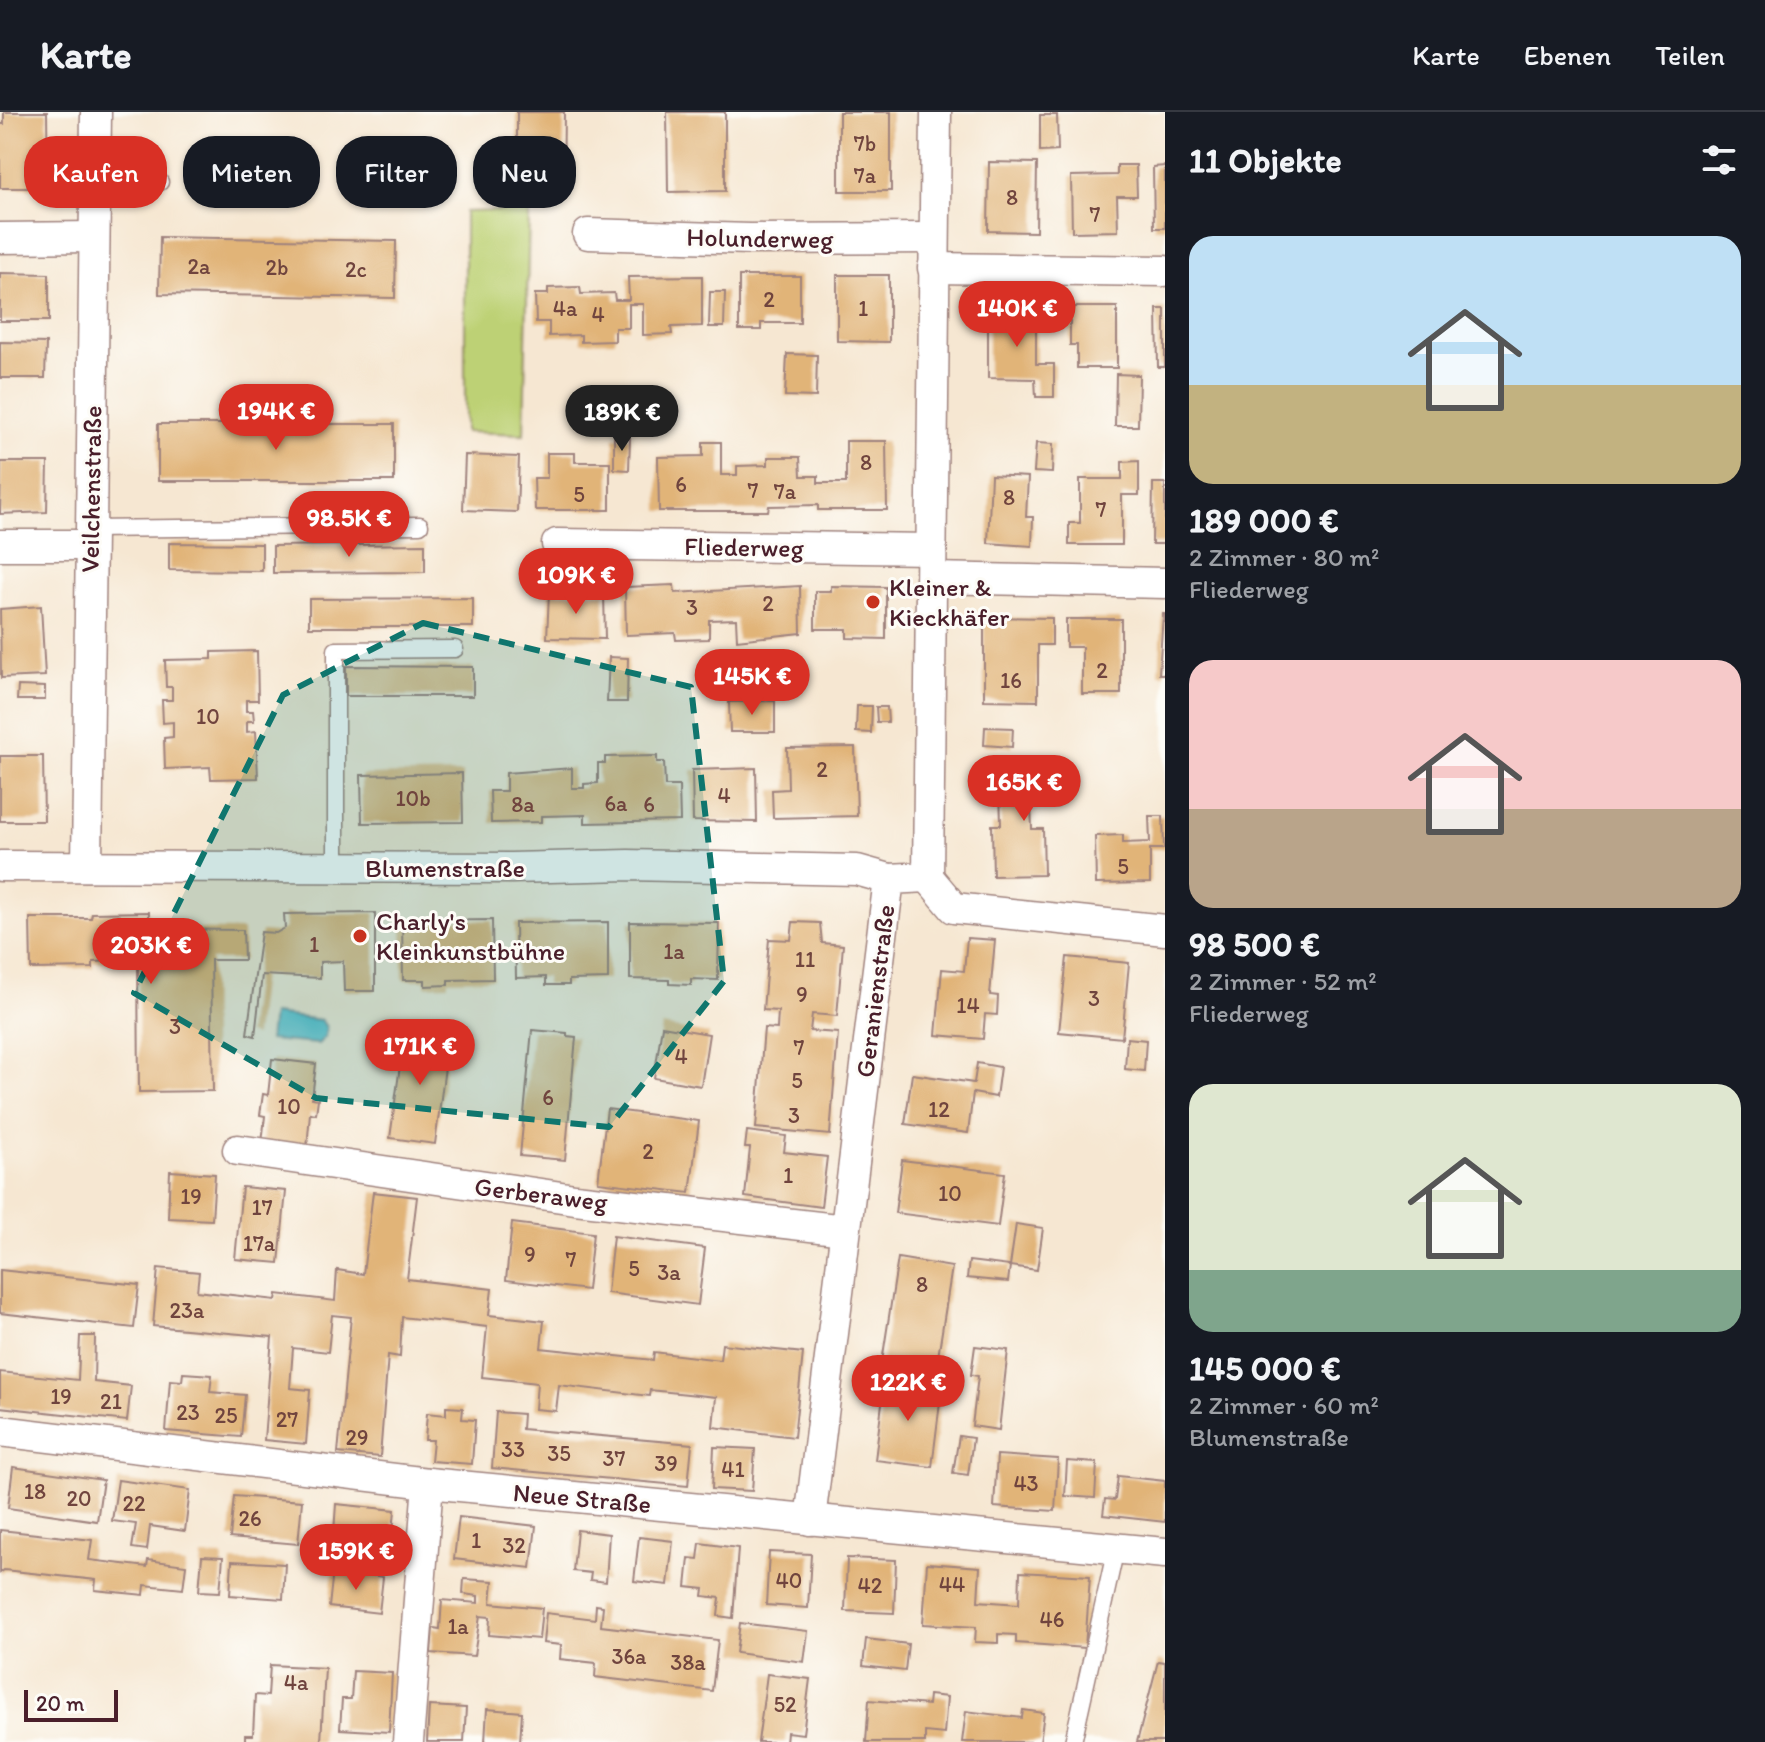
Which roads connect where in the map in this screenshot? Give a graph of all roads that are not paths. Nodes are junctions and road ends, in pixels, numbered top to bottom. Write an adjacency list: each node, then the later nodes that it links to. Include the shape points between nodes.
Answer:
1 (96, 112): 3 (street, Veilchenstraße)
2 (936, 112): 8 (street)
3 (96, 136)
4 (95, 208): 6 (street, Veilchenstraße)
5 (588, 234): 8 (street, Holunderweg)
6 (94, 237): 7 (street); 12 (street, Veilchenstraße)
7 (0, 238)
8 (933, 238): 9 (street)
9 (933, 268): 10 (street); 15 (street)
10 (1165, 271)
11 (420, 525): 12 (lane)
12 (90, 537): 14 (street); 19 (street, Veilchenstraße)
13 (557, 544): 15 (street, Fliederweg)
14 (0, 545)
15 (932, 564): 16 (street, Fliederweg); 21 (street)
16 (1165, 583)
17 (455, 649): 20 (lane, via 336,650)
18 (0, 866): 19 (street, Blumenstraße)
19 (87, 866): 20 (street, Blumenstraße)
20 (336, 867): 22 (street, Blumenstraße, via 658,865 857,870)
21 (928, 877): 22 (street, Geranienstraße); 23 (street, via 954,908)
22 (889, 879): 25 (street, Geranienstraße)
23 (1165, 930)
24 (238, 1150): 25 (street, Gerberaweg, via 561,1198)
25 (845, 1230): 28 (street, Geranienstraße)
26 (0, 1431): 27 (street, Neue Straße)
27 (428, 1483): 28 (street, Neue Straße); 31 (street)
28 (810, 1520): 29 (street, Neue Straße)
29 (1116, 1548): 30 (street, Neue Straße); 32 (lane)
30 (1165, 1553)
31 (408, 1742)
32 (1073, 1742)

